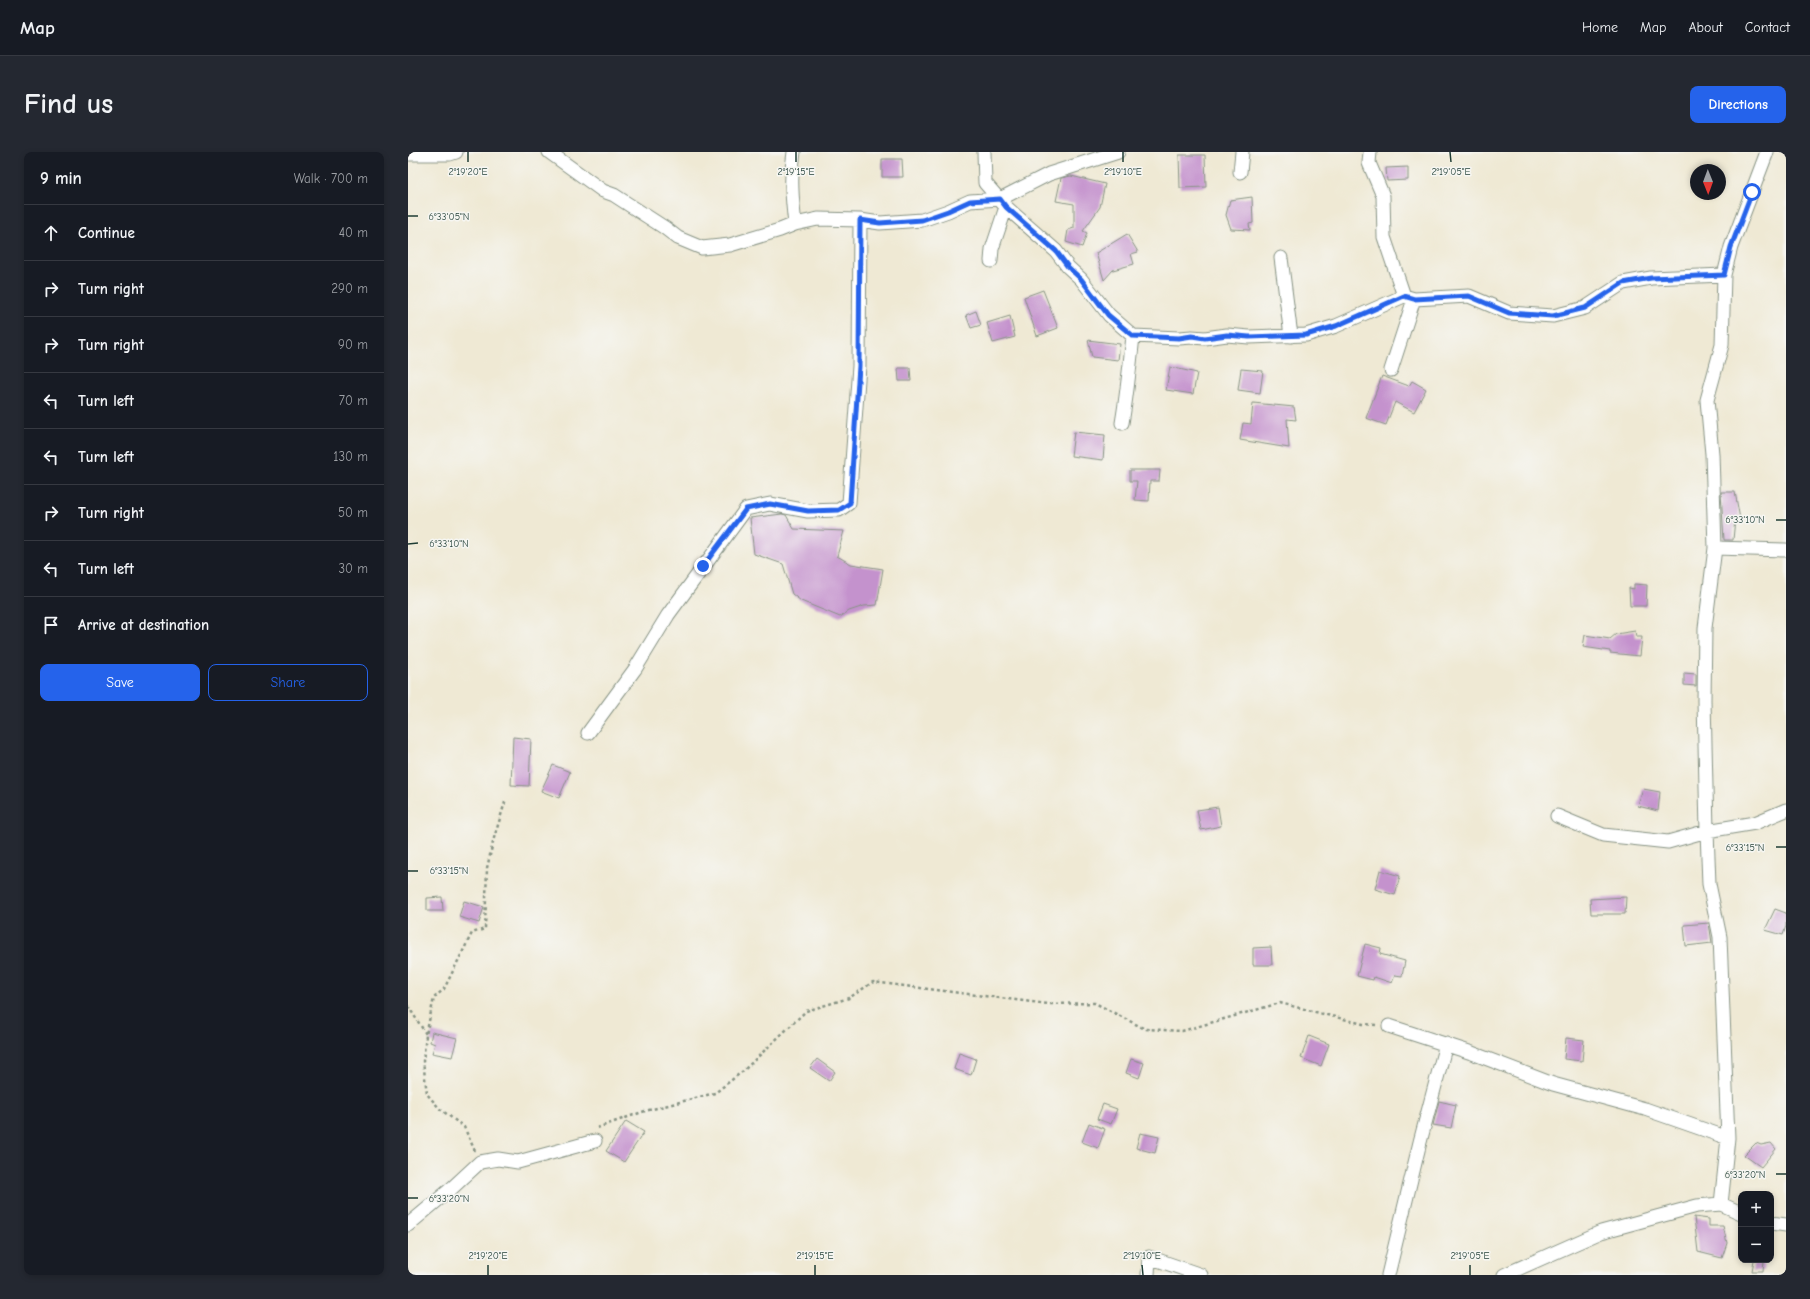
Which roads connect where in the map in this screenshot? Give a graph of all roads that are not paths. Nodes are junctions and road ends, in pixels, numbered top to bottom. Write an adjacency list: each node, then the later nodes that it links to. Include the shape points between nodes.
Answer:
1 (456, 152): 9 (street)
2 (550, 152): 13 (street, via 678,238 702,248 730,245)
3 (794, 152): 13 (street, via 791,196)
4 (984, 152): 11 (street, via 985,183)
5 (1118, 152): 11 (street, via 1049,174)
6 (1242, 152): 10 (street)
7 (1370, 152): 17 (street, via 1369,163 1383,196 1384,237)
8 (1767, 152): 16 (street, via 1731,247)
9 (408, 154)
10 (1240, 172)
11 (1003, 203): 12 (street, via 970,201 922,220 880,223); 15 (street); 18 (street, via 1056,251 1108,315)
12 (860, 220): 13 (street, via 818,219); 24 (street, via 859,366 850,503 839,510 808,511 770,504 746,509 668,615 635,669)
13 (795, 224)
14 (1281, 258): 19 (street)
15 (991, 261)
16 (1724, 275): 17 (street, via 1651,278 1623,283 1585,308 1553,316 1509,313 1469,296); 22 (street, via 1722,345 1707,400 1712,454)
17 (1409, 298): 19 (street, via 1336,326 1306,335); 20 (street)
18 (1133, 336): 19 (street); 21 (street)
19 (1291, 336)
20 (1391, 370)
21 (1122, 423)
22 (1715, 548): 23 (street); 27 (street, via 1705,628)
23 (1786, 550)
24 (588, 733)
25 (1786, 810): 27 (street, via 1755,823)
26 (1557, 816): 27 (street, via 1603,835 1668,842)
27 (1707, 831): 31 (street, via 1709,884 1720,937)
28 (1389, 1026): 29 (street)
29 (1446, 1044): 31 (street, via 1553,1084 1645,1109); 39 (street)
30 (593, 1136): 35 (street, via 518,1162 498,1159 480,1162)
31 (1728, 1138): 32 (street)
32 (1721, 1204): 33 (street); 40 (street, via 1697,1206 1601,1232)
33 (1738, 1212)
34 (1774, 1223): 36 (street)
35 (408, 1225)
36 (1786, 1225)
37 (1148, 1275): 38 (street, via 1149,1257)
38 (1201, 1275)
39 (1388, 1275)
40 (1504, 1275)

